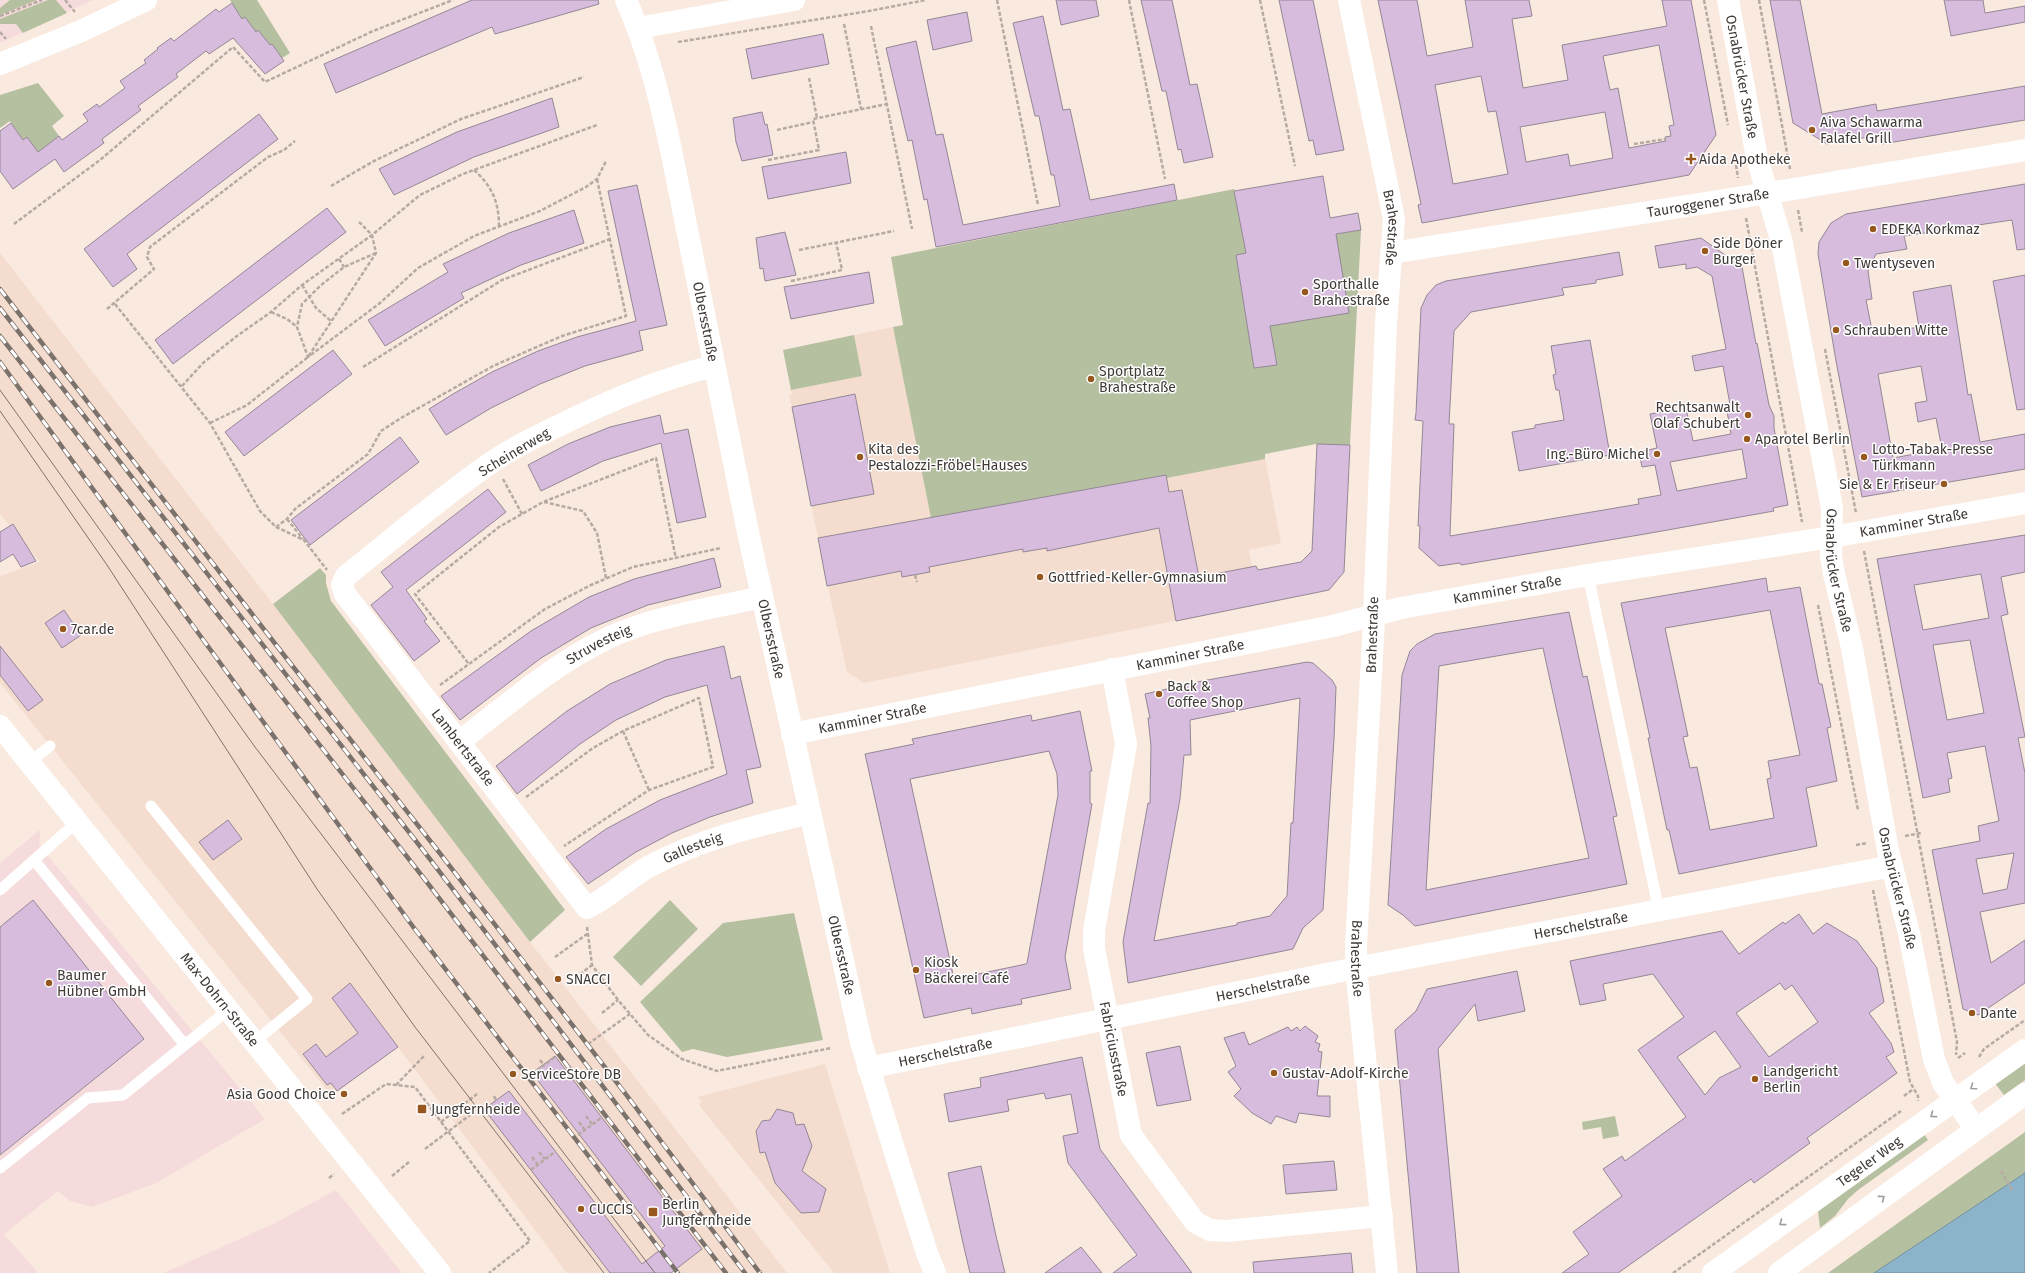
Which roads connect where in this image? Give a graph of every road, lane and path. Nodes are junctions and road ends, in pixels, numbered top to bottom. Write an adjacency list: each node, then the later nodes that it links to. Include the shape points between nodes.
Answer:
1 (42, 0): 16 (path)
2 (65, 0): 15 (path)
3 (146, 0): 23 (street, via 81,31)
4 (453, 0): 48 (path, via 373,32 265,82 233,47 100,160)
5 (626, 0): 19 (street, Olbersstraße)
6 (794, 0): 19 (street)
7 (926, 0): 21 (path)
8 (997, 0): 46 (path)
9 (1128, 0): 43 (path)
10 (1260, 0): 40 (path)
11 (1349, 0): 57 (street, Brahestraße, via 1394,219)
12 (1704, 0): 32 (path)
13 (1728, 0): 45 (street, Osnabrücker Straße, via 1754,145)
14 (1758, 0): 36 (path)
15 (75, 12)
16 (0, 16)
17 (844, 24): 27 (path)
18 (871, 26): 26 (path)
19 (638, 28): 71 (street, Olbersstraße, via 658,90)
20 (0, 32): 22 (path)
21 (694, 41)
22 (9, 42)
23 (0, 64)
24 (584, 78): 44 (path, via 461,120 374,161)
25 (809, 78): 28 (path)
26 (887, 104): 27 (path); 50 (path)
27 (860, 109): 28 (path)
28 (817, 118): 29 (path, via 813,119)
29 (813, 122): 31 (path); 38 (path, via 819,150)
30 (596, 125): 41 (path)
31 (777, 130)
32 (1729, 130)
33 (1666, 139): 35 (path)
34 (296, 141): 64 (path, via 268,157 150,246 147,257 154,269)
35 (1634, 144)
36 (1785, 144)
37 (2025, 150): 45 (street, Tauroggener Straße)
38 (768, 160)
39 (606, 161): 42 (path)
40 (1295, 166)
41 (474, 170): 49 (path, via 492,190 499,215); 52 (path, via 420,195)
42 (597, 179): 49 (path, via 540,211); 53 (path)
43 (1165, 180)
44 (331, 186)
45 (1767, 193): 57 (street, Tauroggener Straße); 83 (street, Osnabrücker Straße, via 1782,243 1830,492)
46 (1038, 205)
47 (359, 222): 52 (path)
48 (14, 224)
49 (499, 227): 70 (path, via 474,236 418,268 380,302)
50 (912, 229)
51 (894, 231): 54 (path)
52 (372, 235): 58 (path); 59 (path)
53 (610, 239): 72 (path, via 502,280); 81 (path, via 626,316 562,336 493,366 400,418 381,431 368,454 295,509)
54 (836, 242): 56 (path); 61 (path, via 842,270)
55 (1751, 243): 79 (path)
56 (799, 250)
57 (1391, 252): 96 (street, Brahestraße)
58 (376, 253): 60 (path); 67 (path)
59 (340, 259): 60 (path); 62 (path)
60 (344, 267): 63 (path)
61 (791, 281)
62 (302, 285): 63 (path); 66 (path)
63 (309, 297): 67 (path, via 316,308); 68 (path, via 302,304)
64 (115, 304): 65 (path); 73 (path)
65 (107, 309)
66 (271, 312): 68 (path, via 287,318); 73 (path, via 203,363)
67 (331, 321): 70 (path)
68 (297, 327): 70 (path)
69 (1824, 344): 76 (path)
70 (308, 357): 74 (path, via 247,405)
71 (714, 366): 93 (street, Scheinerweg, via 684,374 611,401 519,445 463,483 346,576); 94 (street, Olbersstraße)
72 (363, 367)
73 (182, 386): 74 (path)
74 (210, 423): 82 (path, via 260,511)
75 (501, 476): 80 (path)
76 (1854, 499)
77 (543, 502): 80 (path); 86 (path, via 656,458); 91 (path, via 582,510 597,533)
78 (2025, 503): 83 (street, Kamminer Straße)
79 (1799, 506)
80 (522, 514): 97 (path, via 498,527 415,594)
81 (287, 519): 82 (path); 84 (path)
82 (276, 527): 84 (path)
83 (1832, 537): 90 (street, Kamminer Straße); 116 (street, Osnabrücker Straße, via 1831,556 1834,574 1852,648)
84 (304, 540): 88 (path)
85 (721, 548): 86 (path)
86 (676, 559): 91 (path, via 633,567)
87 (1866, 561): 137 (path, via 1957,1042)
88 (327, 570)
89 (915, 575): 92 (path)
90 (1588, 575): 96 (street, Kamminer Straße); 120 (lane)
91 (606, 578): 97 (path, via 545,609)
92 (917, 582)
93 (342, 585): 103 (street, Lambertstraße, via 346,594)
94 (762, 597): 102 (street, Olbersstraße); 103 (street, Struvesteig, via 665,618 606,639 548,673)
95 (1817, 600): 110 (path)
96 (1373, 615): 98 (street, Kamminer Straße, via 1333,626); 124 (street, Brahestraße)
97 (468, 663): 99 (path)
98 (1112, 670): 102 (street, Kamminer Straße); 130 (street, Fabriciusstraße, via 1126,744 1094,932 1094,949)
99 (439, 686)
100 (0, 726): 105 (street, Max-Dohrn-Straße)
101 (622, 731): 106 (path); 106 (path, via 699,698 713,767); 107 (path, via 593,748)
102 (792, 734): 109 (street, Olbersstraße)
103 (459, 742): 119 (street, Lambertstraße)
104 (50, 746): 105 (lane)
105 (29, 762): 111 (street, Max-Dohrn-Straße)
106 (649, 790): 113 (path)
107 (522, 800)
108 (151, 806): 132 (lane, via 307,999)
109 (810, 813): 119 (street, Gallesteig, via 743,828 697,844 649,867); 145 (street, Olbersstraße)
110 (1858, 813)
111 (77, 822): 115 (lane); 127 (street, Max-Dohrn-Straße)
112 (1863, 836): 114 (path)
113 (560, 849)
114 (1865, 849)
115 (34, 860): 117 (lane); 134 (lane)
116 (1892, 866): 120 (street, Herschelstraße); 155 (street, Osnabrücker Straße, via 1909,933 1934,1059 1943,1083)
117 (0, 890)
118 (1874, 894): 147 (path)
119 (587, 908): 121 (path)
120 (1659, 911): 124 (street, Herschelstraße)
121 (587, 934): 122 (path); 123 (path)
122 (555, 957)
123 (592, 965): 125 (path); 126 (path)
124 (1356, 968): 130 (street, Herschelstraße); 180 (street, Brahestraße)
125 (575, 978)
126 (618, 1000): 128 (path); 129 (path)
127 (228, 1010): 132 (street, Max-Dohrn-Straße); 134 (lane)
128 (602, 1013)
129 (630, 1014): 133 (path); 135 (path, via 648,1034 682,1059 717,1071)
130 (1107, 1020): 145 (street, Herschelstraße); 180 (street, Fabriciusstraße, via 1131,1135 1195,1222 1202,1227 1226,1231)
131 (2025, 1020): 142 (path, via 1984,1049)
132 (254, 1042): 181 (street, Max-Dohrn-Straße)
133 (588, 1044)
134 (185, 1045): 175 (lane, via 123,1095 88,1098)
135 (831, 1048)
136 (2025, 1050): 155 (street, Tegeler Weg, one-way to 155)
137 (1956, 1051)
138 (1965, 1053): 141 (path)
139 (424, 1056): 148 (path)
140 (555, 1057): 144 (path)
141 (1958, 1058)
142 (1977, 1059)
143 (540, 1060): 144 (path)
144 (544, 1065): 146 (path)
145 (868, 1068): 183 (street, Olbersstraße, via 927,1253)
146 (532, 1074)
147 (1910, 1082)
148 (396, 1085): 157 (path, via 386,1084); 161 (path, via 415,1087)
149 (1912, 1090): 153 (path)
150 (477, 1094): 161 (path)
151 (2025, 1094): 164 (street)
152 (494, 1096): 154 (path)
153 (1904, 1096)
154 (496, 1100)
155 (1955, 1100): 164 (street, Osnabrücker Straße); 186 (street, Tegeler Weg, one-way to 186)
156 (1907, 1109): 185 (path, via 1895,1114)
157 (342, 1114)
158 (470, 1116): 165 (path)
159 (586, 1116): 163 (path)
160 (601, 1118): 163 (path)
161 (441, 1122): 165 (path)
162 (579, 1122): 166 (path)
163 (592, 1124): 166 (path)
164 (1976, 1129): 187 (street, one-way to 164)
165 (448, 1130): 168 (path); 182 (path, via 530,1241)
166 (585, 1130): 167 (path)
167 (578, 1135)
168 (425, 1149)
169 (556, 1151): 172 (path)
170 (539, 1152): 172 (path)
171 (532, 1157): 174 (path)
172 (545, 1159): 174 (path)
173 (409, 1162): 178 (path)
174 (538, 1165): 176 (path)
175 (0, 1168)
176 (531, 1170)
177 (2001, 1171): 179 (path)
178 (392, 1176)
179 (2012, 1190)
180 (1382, 1216): 184 (street, Brahestraße)
181 (440, 1273)
182 (489, 1273)
183 (936, 1273)
184 (1387, 1273)
185 (1673, 1273)
186 (1713, 1273)
187 (1779, 1273)

